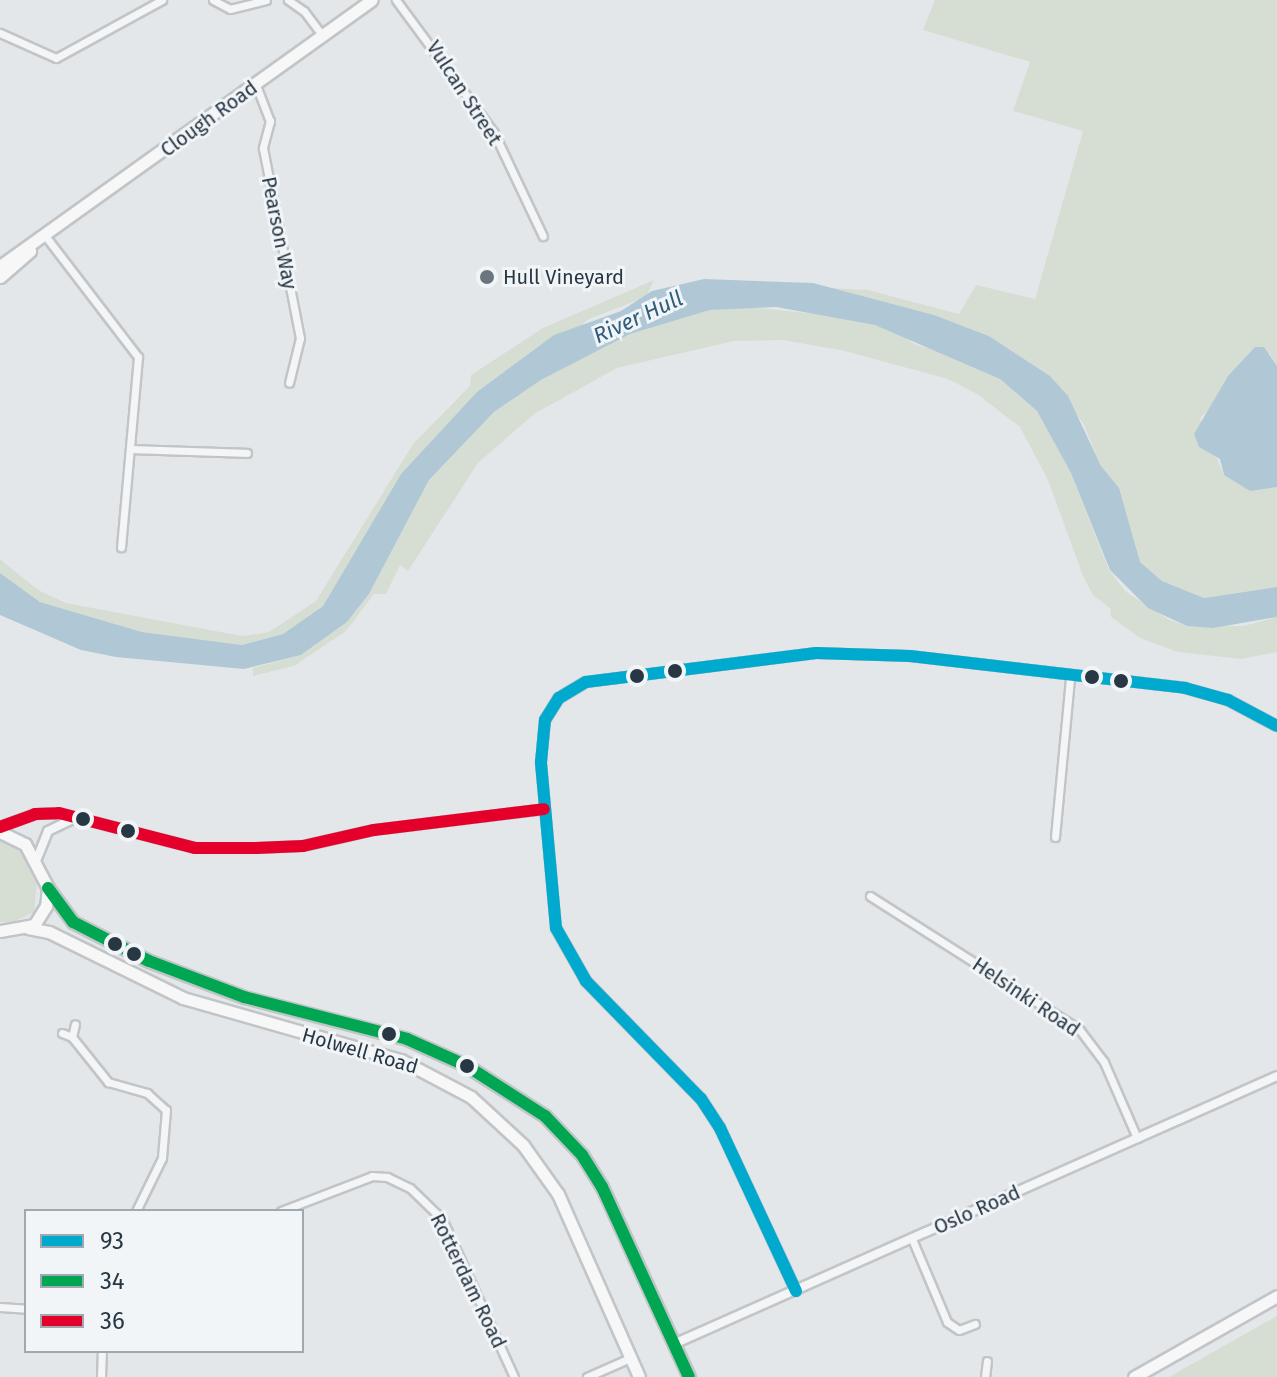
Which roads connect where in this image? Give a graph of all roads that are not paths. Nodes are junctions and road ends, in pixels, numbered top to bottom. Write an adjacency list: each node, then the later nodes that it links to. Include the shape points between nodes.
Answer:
1 (162, 0): 7 (street, via 56,58)
2 (213, 0): 3 (street, via 230,9)
3 (266, 0)
4 (288, 0): 8 (street)
5 (372, 0): 8 (main road, Clough Road)
6 (396, 0): 10 (street, Vulcan Street, via 494,133)
7 (0, 33)
8 (323, 36): 9 (main road, Clough Road)
9 (256, 85): 11 (main road, Clough Road); 14 (street, Pearson Way, via 270,121 263,148 300,338)
10 (543, 236)
11 (46, 237): 12 (main road, Clough Road); 13 (main road, Clough Road); 15 (street, via 138,357)
12 (0, 266)
13 (0, 277)
14 (289, 383)
15 (133, 449): 16 (street); 17 (street)
16 (247, 453)
17 (121, 547)
18 (1070, 678): 19 (street, via 1185,688 1228,700); 20 (street, via 910,656 816,653 586,682 559,698 545,720); 23 (street)
19 (1277, 726)
20 (544, 809): 21 (street, via 374,830 303,846 256,848 195,848); 39 (street, via 553,917 568,954 619,1018 714,1119 738,1160)
21 (80, 819): 22 (street, via 35,814); 24 (street, via 48,831)
22 (0, 830): 24 (main road, via 19,838)
23 (1055, 837)
24 (36, 861): 25 (main road, Holwell Road)
25 (48, 888): 27 (main road, via 43,914); 44 (main road, Holwell Road, via 73,922 149,961 244,997 407,1039 467,1066 532,1106 572,1142 602,1187)
26 (870, 896): 35 (street, Helsinki Road, via 1079,1029 1104,1062)
27 (28, 928): 28 (main road); 46 (main road, Holwell Road, via 49,932 183,998 401,1060 458,1088 509,1130 546,1175)
28 (0, 931)
29 (75, 1024): 31 (street)
30 (62, 1033): 31 (street)
31 (72, 1037): 33 (street, via 108,1082 156,1100 166,1110)
32 (1277, 1076): 35 (street, Oslo Road)
33 (168, 1129): 34 (street); 36 (street, via 162,1158)
34 (179, 1130)
35 (1137, 1138): 38 (street, Oslo Road)
36 (137, 1209)
37 (286, 1209): 49 (street, Rotterdam Road, via 372,1176 410,1188 442,1219)
38 (912, 1239): 39 (street, Oslo Road); 43 (street, via 947,1322 959,1330)
39 (796, 1291): 44 (street, Oslo Road)
40 (1277, 1296): 54 (main road)
41 (0, 1307): 42 (street)
42 (24, 1309)
43 (975, 1324)
44 (676, 1343): 52 (main road, Holwell Road)
45 (102, 1353): 48 (street)
46 (630, 1358): 50 (street); 51 (main road, Holwell Road)
47 (987, 1361): 53 (street)
48 (101, 1377)
49 (514, 1377)
50 (587, 1377)
51 (639, 1377)
52 (689, 1377)
53 (985, 1377)
54 (1134, 1377)

